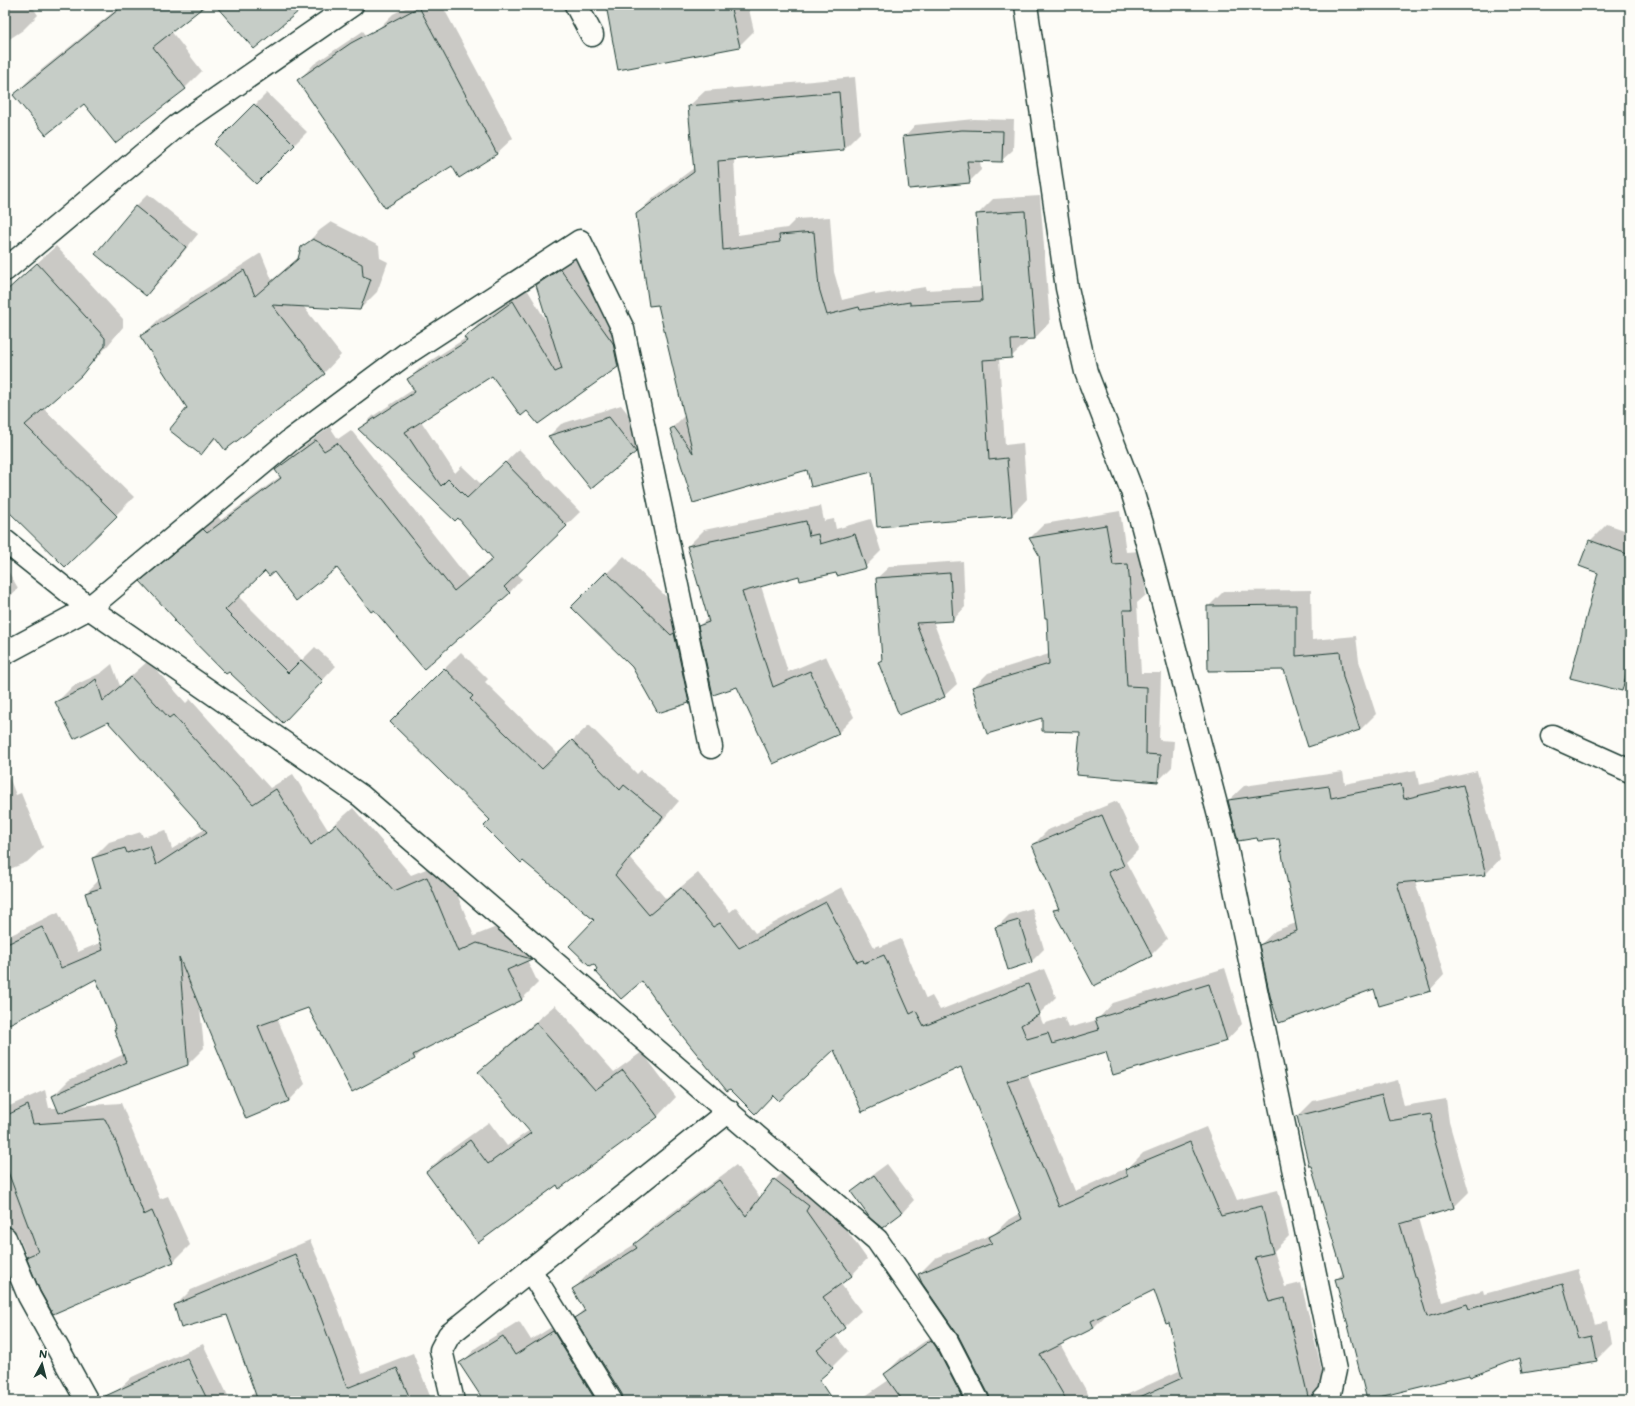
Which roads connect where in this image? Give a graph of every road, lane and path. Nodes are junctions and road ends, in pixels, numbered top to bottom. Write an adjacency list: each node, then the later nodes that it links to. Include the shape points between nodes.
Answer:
1 (352, 5): 5 (street, via 177,126)
2 (576, 5): 4 (street)
3 (1026, 5): 19 (street, via 1067,288 1086,372 1132,491 1142,524 1223,831 1335,1370 1330,1393)
4 (592, 35)
5 (5, 270)
6 (5, 541): 7 (street)
7 (89, 608): 8 (street); 10 (street, via 292,439 406,354 580,241 623,329); 12 (street, via 361,796)
8 (5, 653)
9 (1552, 736): 11 (street)
10 (711, 747)
11 (1630, 771)
12 (729, 1112): 14 (street); 18 (street, via 877,1240 947,1341)
13 (5, 1238): 15 (street, via 29,1296)
14 (530, 1270): 16 (street, via 449,1335 441,1350); 17 (street)
15 (87, 1401)
16 (453, 1401)
17 (611, 1401)
18 (978, 1401)
19 (1323, 1401)

